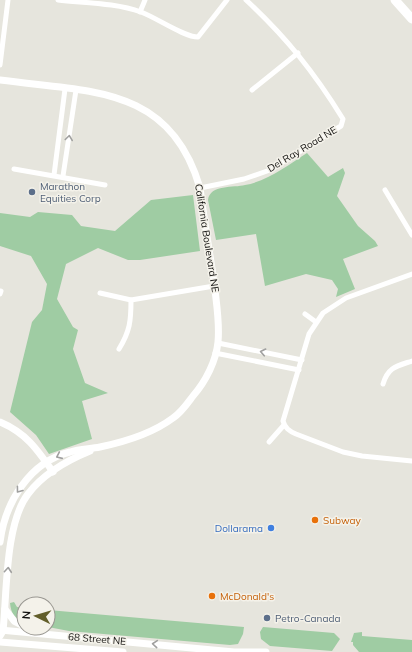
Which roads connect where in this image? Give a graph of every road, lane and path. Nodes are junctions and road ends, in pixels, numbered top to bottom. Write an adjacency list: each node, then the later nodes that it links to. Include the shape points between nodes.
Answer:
1 (8, 0): 10 (street)
2 (58, 0): 7 (street)
3 (145, 0): 7 (street)
4 (227, 0): 7 (street, via 198,37 191,37 167,23)
5 (246, 0): 9 (street, Del Ray Road NE)
6 (395, 0): 8 (highway)
7 (140, 12)
8 (412, 19)
9 (298, 53): 14 (street); 19 (street, Del Ray Road NE, via 320,82 342,119 341,126 270,170 244,179)
10 (0, 64)
11 (0, 80): 12 (street, California Boulevard NE)
12 (65, 89): 13 (street, California Boulevard NE); 16 (street)
13 (76, 90): 17 (street, one-way to 13); 19 (street, California Boulevard NE, via 125,100 154,116 183,146)
14 (252, 90)
15 (14, 169): 16 (street)
16 (54, 175): 17 (street)
17 (63, 176): 18 (street)
18 (105, 185)
19 (200, 188): 23 (street, California Boulevard NE)
20 (385, 190): 21 (street)
21 (412, 235)
22 (412, 274): 27 (street, via 346,298 323,313)
23 (214, 286): 25 (street); 28 (street, California Boulevard NE, via 219,314)
24 (100, 293): 25 (street)
25 (131, 300): 29 (street, via 128,335)
26 (305, 314): 27 (street)
27 (316, 322): 31 (street, via 309,334)
28 (218, 343): 30 (street, California Boulevard NE); 31 (street, one-way to 28)
29 (119, 348)
30 (215, 353): 33 (street); 38 (street, California Boulevard NE, via 209,372 198,390 173,418 151,431)
31 (302, 360): 33 (street)
32 (412, 361): 34 (street, via 386,373)
33 (299, 370): 36 (street, via 284,417)
34 (383, 384)
35 (0, 422): 40 (street, via 28,439)
36 (284, 425): 37 (street); 39 (street, via 296,434 343,452)
37 (268, 442)
38 (100, 447): 40 (street, California Boulevard NE, one-way to 40, via 69,452); 41 (street, California Boulevard NE, via 75,458)
39 (412, 460)
40 (46, 462): 41 (street); 42 (street, California Boulevard NE, one-way to 42, via 36,469 18,490 10,504)
41 (53, 472): 43 (street, California Boulevard NE, one-way to 41, via 14,524 27,494)
42 (0, 542)
43 (5, 609): 44 (street); 45 (street, California Boulevard NE)
44 (16, 622)
45 (1, 632): 46 (street, 68 Street NE)
46 (16, 633)
47 (56, 635): 50 (street, 68 Street NE, one-way to 47, via 234,652)
48 (0, 642): 49 (street, 68 Street NE)
49 (124, 652)
50 (266, 652)

